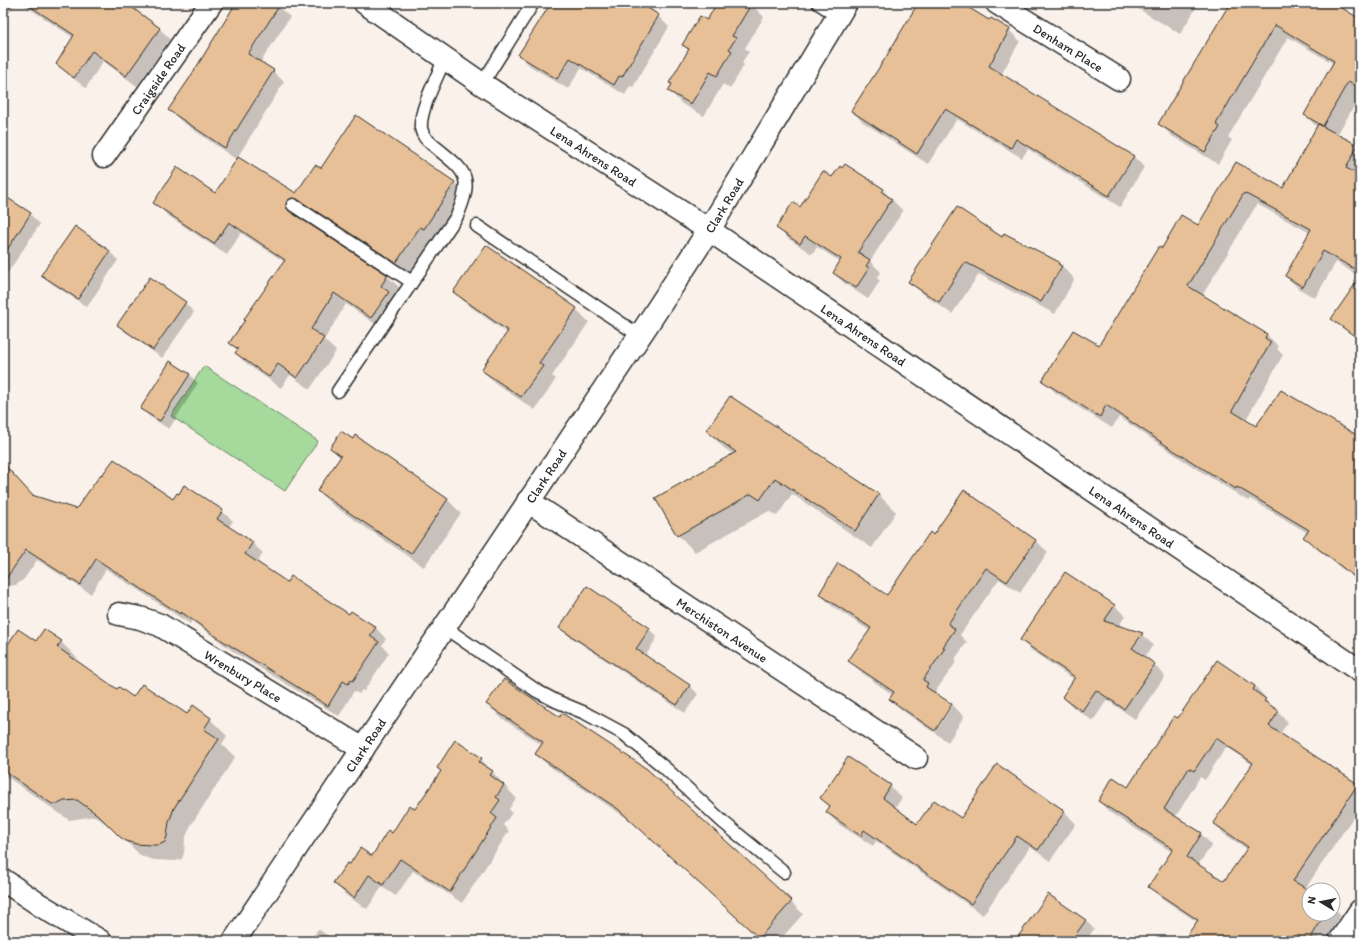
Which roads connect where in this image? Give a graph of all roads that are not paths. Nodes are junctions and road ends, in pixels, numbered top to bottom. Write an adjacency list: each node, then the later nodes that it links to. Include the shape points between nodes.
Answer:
1 (211, 3): 10 (street, Craigside Road)
2 (365, 3): 7 (street, Lena Ahrens Road)
3 (533, 3): 9 (lane)
4 (818, 3): 6 (lane)
5 (997, 3): 8 (street, Denham Place)
6 (842, 10): 13 (street, Clark Road)
7 (446, 58): 9 (street, Lena Ahrens Road); 14 (lane, via 422,113 421,126 423,137 458,166 467,181 464,199 457,216)
8 (1119, 79)
9 (482, 84): 13 (street, Lena Ahrens Road)
10 (104, 156)
11 (293, 205): 14 (lane)
12 (477, 226): 15 (lane)
13 (709, 230): 15 (street, Clark Road); 20 (street, Lena Ahrens Road)
14 (412, 282): 16 (lane)
15 (640, 336): 17 (street, Clark Road)
16 (338, 391)
17 (528, 501): 19 (street, Clark Road); 22 (street, Merchiston Avenue)
18 (119, 614): 21 (street, Wrenbury Place, via 160,625)
19 (444, 627): 21 (street, Clark Road); 23 (lane, via 537,691 624,734)
20 (1360, 671)
21 (363, 749): 27 (street, Clark Road)
22 (916, 758)
23 (784, 872)
24 (3, 880): 26 (street)
25 (1360, 911): 28 (street)
26 (100, 941)
27 (234, 941)
28 (1340, 941)

